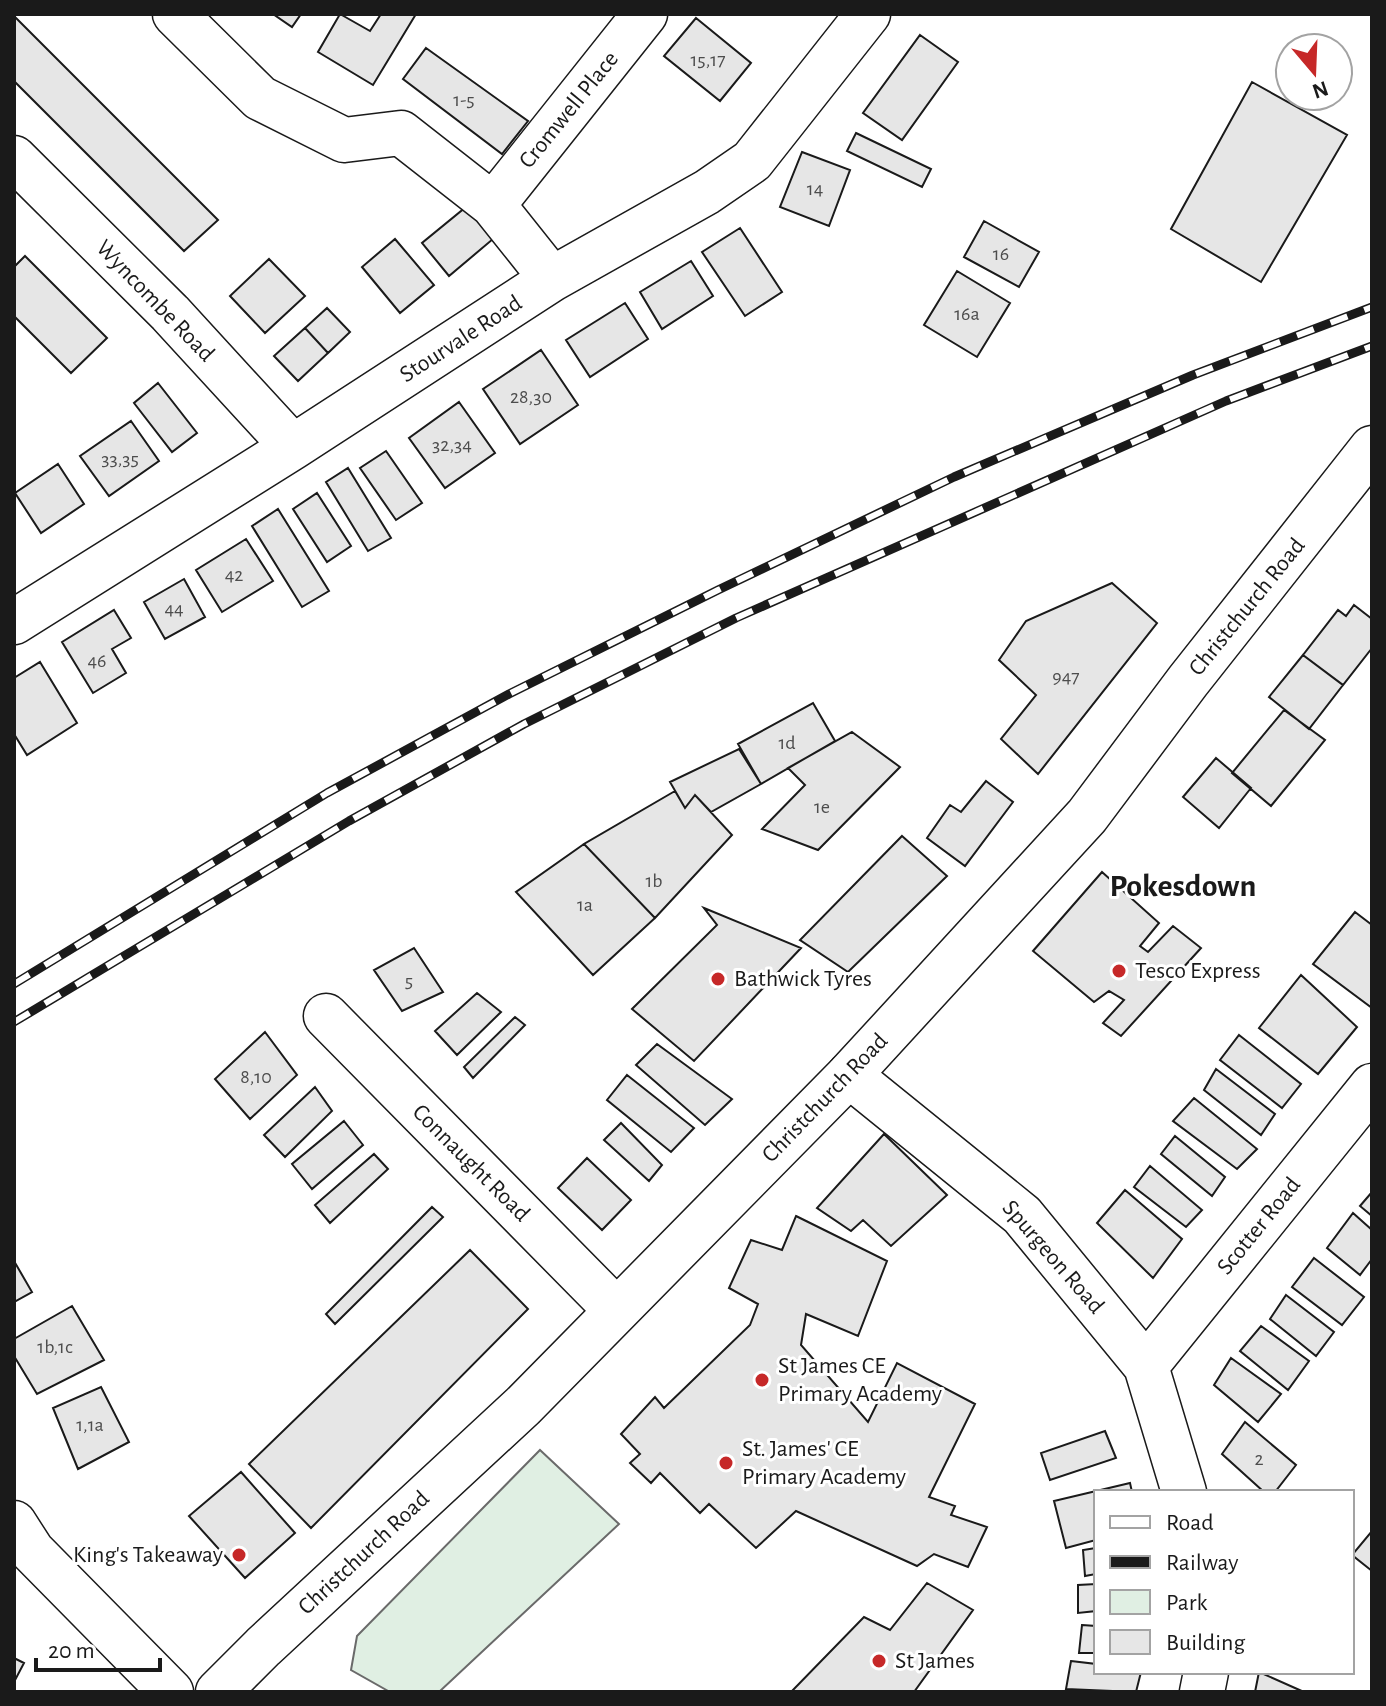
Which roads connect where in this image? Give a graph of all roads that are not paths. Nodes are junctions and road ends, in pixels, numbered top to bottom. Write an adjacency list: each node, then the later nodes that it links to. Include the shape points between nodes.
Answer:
1 (175, 14): 5 (street, via 260,98 344,140 401,133)
2 (645, 14): 5 (street, Cromwell Place)
3 (868, 14): 6 (street, Stourvale Road, via 752,161)
4 (14, 158): 7 (street, Wyncombe Road, via 170,313)
5 (493, 205): 6 (street)
6 (552, 279): 7 (street, Stourvale Road)
7 (293, 447): 9 (street, Stourvale Road)
8 (1367, 468): 11 (street, Christchurch Road, via 1188,681 1087,816)
9 (14, 622)
10 (326, 1016): 13 (street, Connaught Road)
11 (849, 1075): 13 (street, Christchurch Road); 14 (street, Spurgeon Road, via 1022,1215)
12 (1372, 1086): 14 (street, Scotter Road)
13 (616, 1310): 18 (street, Christchurch Road, via 523,1406)
14 (1146, 1366): 15 (street, Spurgeon Road)
15 (1183, 1490)
16 (14, 1523): 17 (street, via 32,1551)
17 (171, 1692)
18 (218, 1692)

